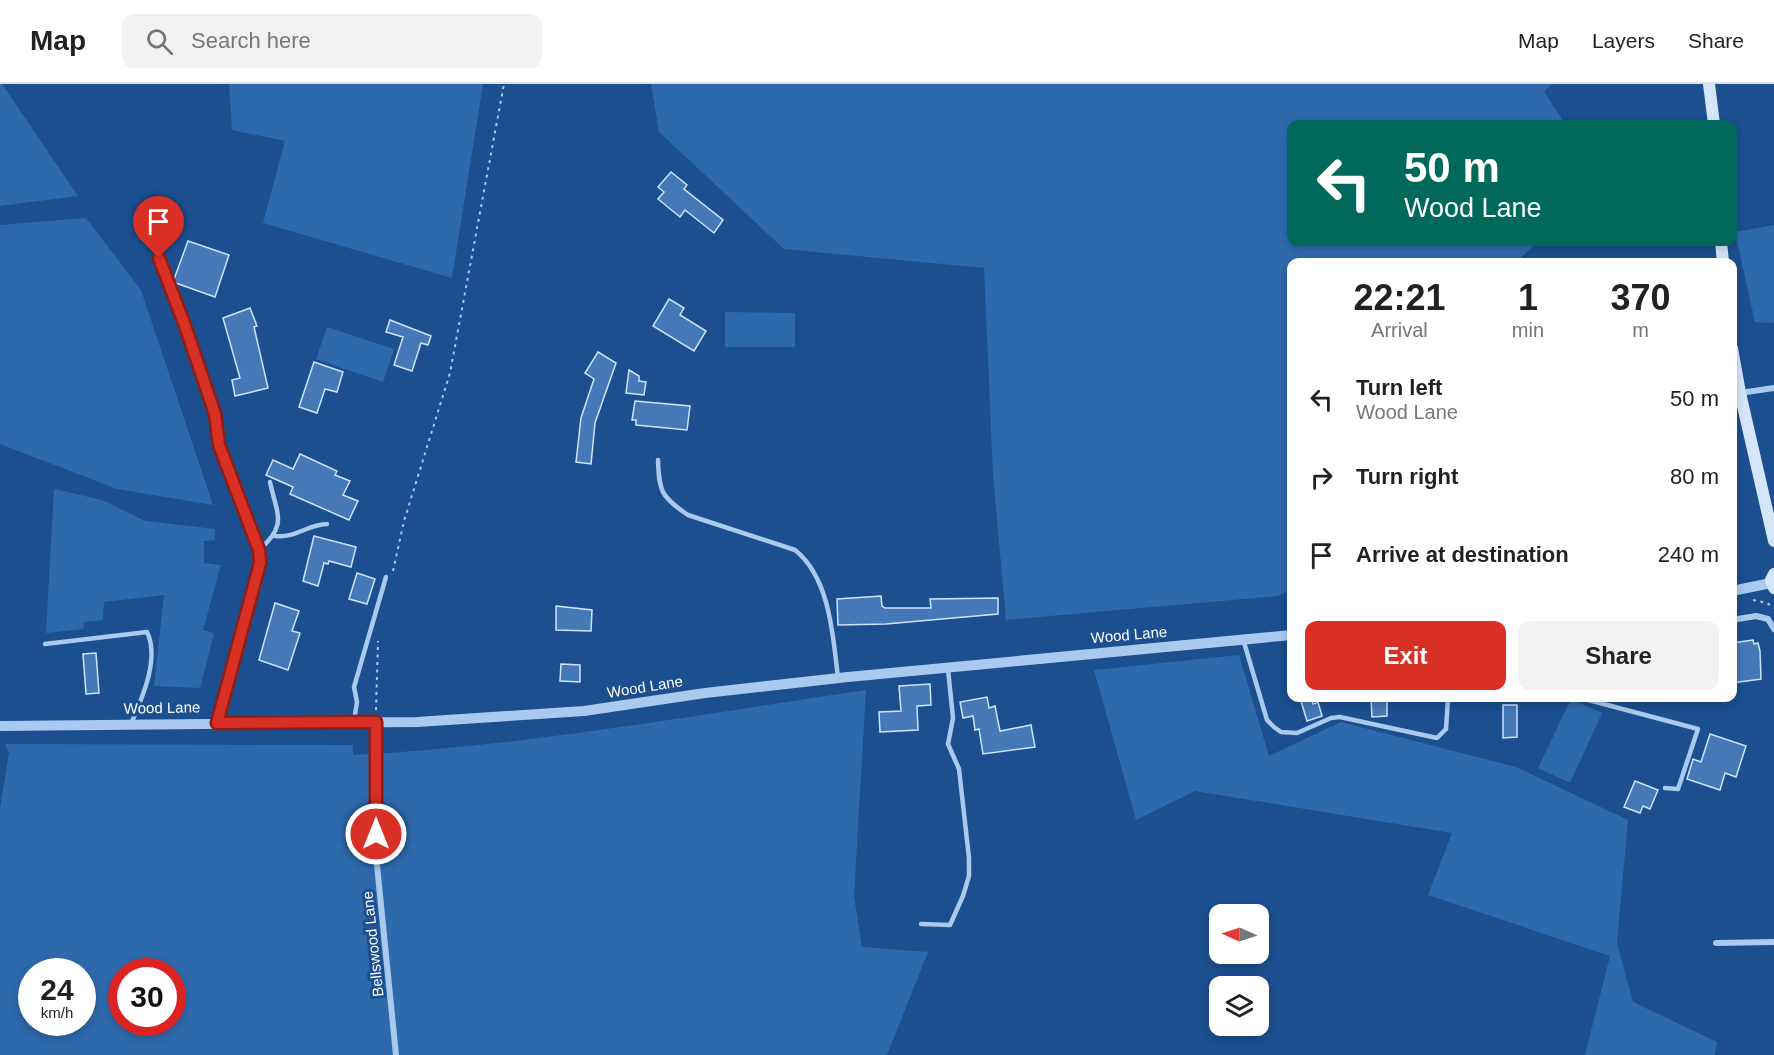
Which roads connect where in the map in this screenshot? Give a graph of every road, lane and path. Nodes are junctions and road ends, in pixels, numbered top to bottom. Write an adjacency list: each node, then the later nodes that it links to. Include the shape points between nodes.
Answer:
1 (504, 84): 15 (path, via 450,373 404,521)
2 (1710, 84): 3 (main road)
3 (1714, 120)
4 (159, 258): 13 (lane, via 215,414 219,445)
5 (1737, 376): 7 (main road)
6 (1774, 388): 7 (street)
7 (1740, 393): 12 (main road)
8 (658, 460): 27 (lane, via 659,488 676,508 795,550 804,557 824,599)
9 (270, 482): 11 (lane, via 279,525)
10 (327, 524): 11 (lane, via 311,525 292,537)
11 (275, 537): 13 (lane)
12 (1774, 541)
13 (259, 550): 32 (lane, via 260,563)
14 (386, 578): 30 (lane, via 354,687)
15 (392, 578)
16 (1773, 582): 17 (street)
17 (1737, 590)
18 (1752, 600): 19 (path)
19 (1774, 608)
20 (1737, 619): 21 (street, via 1756,616 1768,619)
21 (1774, 629)
22 (380, 635): 31 (path)
23 (1287, 635): 24 (street, Wood Lane)
24 (1243, 639): 26 (street, Wood Lane); 28 (lane, via 1267,720 1281,732 1296,733 1340,717 1437,738 1446,729)
25 (45, 644): 33 (lane, via 147,632 152,657)
26 (948, 667): 27 (street, Wood Lane); 36 (lane, via 953,718 948,744 959,769 969,876 950,925)
27 (838, 678): 31 (street, Wood Lane, via 584,711)
28 (1448, 702)
29 (1596, 702): 35 (lane, via 1698,729 1678,789)
30 (354, 721): 31 (street, Wood Lane); 32 (street, Wood Lane)
31 (376, 722): 39 (street, Bellswood Lane, via 376,855)
32 (217, 723): 33 (street, Wood Lane)
33 (131, 724): 34 (street, Wood Lane)
34 (0, 726)
35 (1665, 788)
36 (921, 924)
37 (1774, 942): 38 (street)
38 (1716, 943)
39 (396, 1055)

